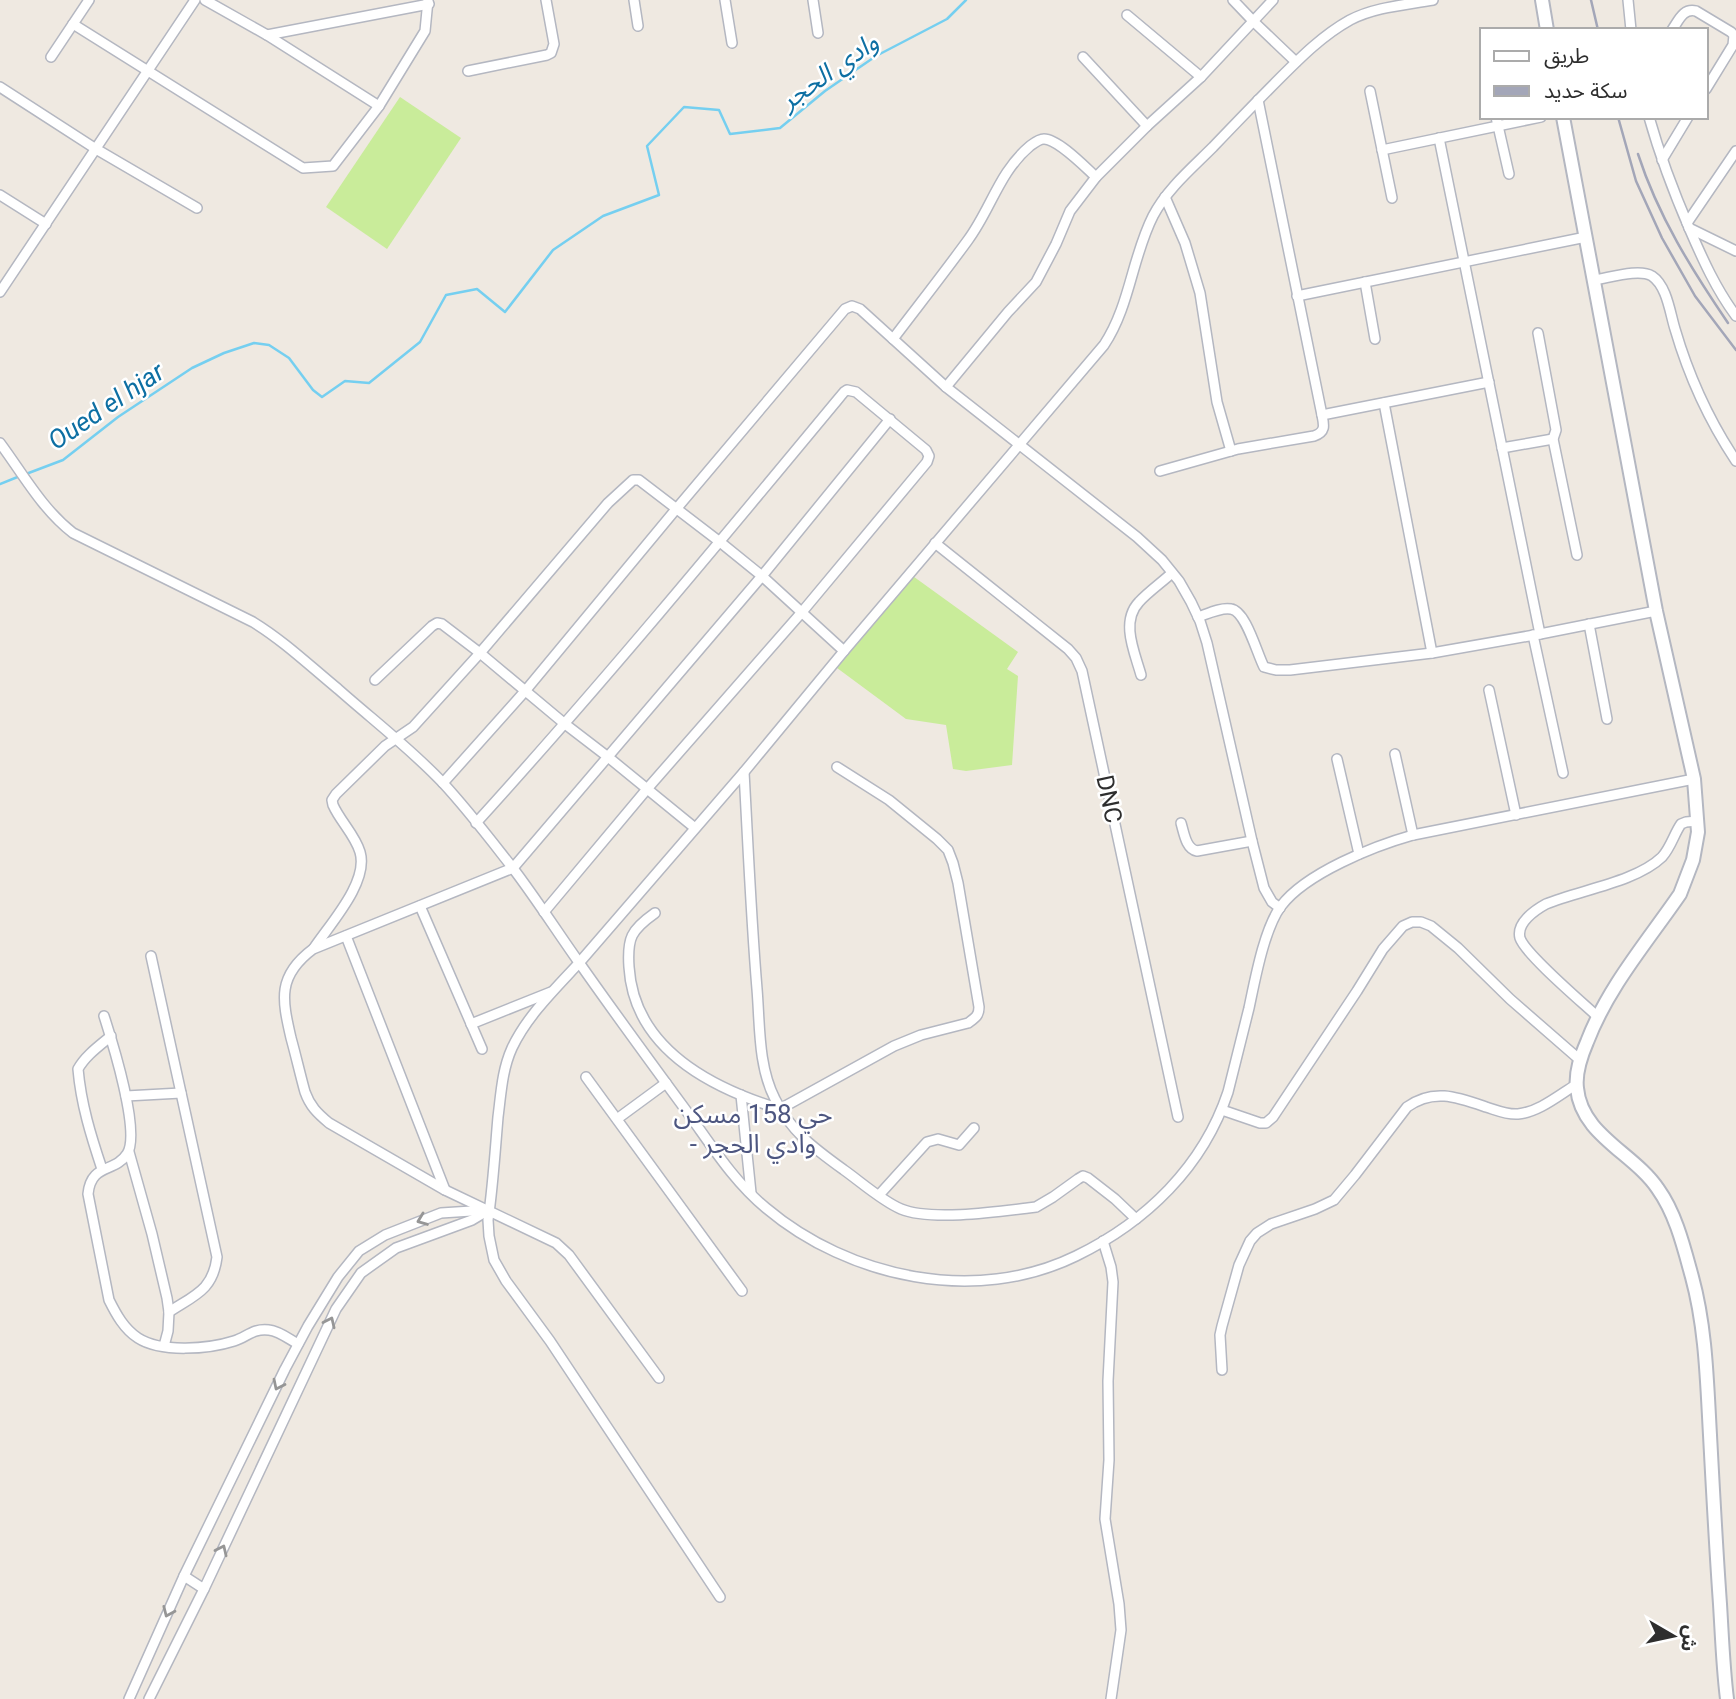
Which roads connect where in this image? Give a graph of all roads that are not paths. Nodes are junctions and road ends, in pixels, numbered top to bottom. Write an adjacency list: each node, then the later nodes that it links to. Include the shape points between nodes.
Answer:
1 (89, 0): 16 (street)
2 (195, 0): 27 (street)
3 (205, 0): 22 (street)
4 (546, 0): 28 (street, via 554,44 551,52)
5 (634, 0): 17 (street)
6 (725, 0): 23 (street)
7 (813, 0): 21 (street)
8 (1233, 0): 15 (street)
9 (1273, 0): 15 (street)
10 (1433, 0): 26 (street, via 1352,19)
11 (1542, 0): 18 (main road)
12 (1628, 0): 19 (street)
13 (429, 2): 22 (street); 34 (street, via 425,31)
14 (1128, 15): 29 (street)
15 (1254, 22): 26 (street); 29 (street)
16 (73, 24): 24 (street); 27 (street)
17 (638, 26)
18 (1547, 28)
19 (1631, 28)
20 (1673, 28): 30 (street, via 1691,10 1734,35 1733,45)
21 (818, 33)
22 (267, 35): 34 (street)
23 (732, 43)
24 (51, 57)
25 (1083, 57): 40 (street)
26 (1296, 62): 33 (street)
27 (148, 71): 34 (street, via 303,168 333,166); 42 (street)
28 (468, 71)
29 (1200, 77): 40 (street)
30 (1708, 86)
31 (0, 87): 42 (street)
32 (1370, 91): 43 (street)
33 (1258, 100): 49 (street); 60 (street)
34 (379, 106)
35 (1519, 119): 39 (street)
36 (1563, 119): 54 (main road)
37 (1650, 119): 45 (street)
38 (1687, 119): 45 (street)
39 (1497, 121): 41 (street); 46 (street)
40 (1147, 126): 47 (street)
41 (1439, 138): 43 (street); 56 (street)
42 (96, 149): 51 (street); 52 (street)
43 (1382, 150): 50 (street)
44 (1736, 151): 53 (street)
45 (1662, 160): 53 (street)
46 (1509, 174)
47 (1096, 177): 63 (street, via 1049,140 1030,146 1008,170 971,236); 66 (street, via 1070,211 1036,282)
48 (0, 195): 52 (street)
49 (1165, 197): 72 (street, via 1149,224 1112,332); 74 (street, via 1200,293 1217,402)
50 (1392, 198)
51 (197, 208)
52 (46, 224): 59 (street)
53 (1688, 225): 55 (street); 61 (street, via 1713,280)
54 (1586, 237): 56 (street); 57 (main road)
55 (1736, 251)
56 (1464, 262): 58 (street); 65 (street)
57 (1594, 280): 75 (street, via 1643,272 1656,279 1695,389); 83 (main road)
58 (1365, 282): 60 (street); 64 (street)
59 (0, 292)
60 (1297, 296): 68 (street)
61 (1736, 316)
62 (1538, 333): 70 (street, via 1556,430)
63 (893, 339): 66 (street); 77 (street, via 860,309 847,307)
64 (1375, 339)
65 (1489, 382): 67 (street); 73 (street)
66 (946, 387): 72 (street)
67 (1384, 403): 68 (street); 90 (street)
68 (1322, 415): 74 (street, via 1324,429 1319,435)
69 (890, 419): 78 (street, via 856,392 844,392); 82 (street); 84 (street, via 926,450 928,460)
70 (1553, 439): 73 (street); 80 (street)
71 (0, 443): 97 (street, via 58,522 260,626)
72 (1018, 444): 79 (street); 81 (street, via 1138,537)
73 (1502, 449): 87 (street)
74 (1231, 451): 76 (street)
75 (1736, 460)
76 (1160, 471)
77 (677, 508): 78 (street); 89 (street, via 639,480 630,482); 93 (street)
78 (720, 542): 82 (street); 96 (street)
79 (935, 543): 88 (street); 139 (street, DNC, via 1068,649 1082,671)
80 (1577, 555)
81 (1172, 573): 85 (street); 91 (street, via 1139,602 1129,618)
82 (762, 576): 84 (street); 99 (street)
83 (1656, 611): 86 (street); 104 (main road)
84 (802, 612): 88 (street); 106 (street)
85 (1198, 617): 90 (street, via 1236,610 1264,667 1276,670); 113 (street)
86 (1589, 624): 87 (street); 95 (street)
87 (1537, 634): 90 (street); 103 (street)
88 (844, 651): 102 (street)
89 (480, 653): 92 (street, via 437,623); 93 (street); 97 (street, via 413,727)
90 (1432, 653)
91 (1141, 675)
92 (375, 680)
93 (526, 690): 96 (street); 105 (street)
94 (1489, 690): 107 (street)
95 (1607, 719)
96 (565, 724): 99 (street); 110 (street)
97 (397, 738): 105 (street); 121 (street, via 332,800 360,852 362,870 352,893)
98 (1395, 754): 112 (street)
99 (608, 757): 106 (street); 115 (street)
100 (1337, 759): 114 (street)
101 (837, 767): 137 (street, via 889,800 950,853 979,1012 968,1023 894,1045)
102 (744, 772): 111 (street); 137 (street, via 762,1051)
103 (1563, 773)
104 (1694, 779): 107 (street); 108 (main road)
105 (443, 783): 110 (street)
106 (647, 789): 111 (street); 118 (street)
107 (1516, 815): 112 (street)
108 (1698, 821): 126 (main road, via 1693,860 1680,894); 126 (street, via 1682,824 1666,852 1651,865 1546,904 1520,929 1521,939 1535,958)
109 (1181, 822): 113 (street, via 1193,851)
110 (476, 823): 115 (street)
111 (695, 828): 123 (street)
112 (1413, 835): 114 (street)
113 (1252, 841): 117 (street, via 1267,894)
114 (1359, 855): 117 (street, via 1297,889)
115 (513, 869): 116 (street); 118 (street)
116 (419, 906): 120 (street); 127 (street)
117 (1280, 908): 138 (street, via 1257,970)
118 (544, 912): 123 (street)
119 (655, 913): 136 (street, via 633,930 628,945 631,986 639,1012 673,1055)
120 (346, 936): 121 (street); 144 (street)
121 (313, 949): 144 (street, via 293,967 284,993 310,1105 329,1122)
122 (151, 956): 134 (street)
123 (579, 963): 124 (street); 132 (street)
124 (552, 992): 127 (street); 147 (street, via 521,1031 505,1070)
125 (104, 1016): 128 (street)
126 (1598, 1017): 130 (main road)
127 (471, 1024): 129 (street)
128 (111, 1036): 135 (street); 143 (street, via 78,1069)
129 (482, 1049)
130 (1580, 1060): 133 (main road); 138 (street, via 1446,938 1427,924 1412,922 1383,949 1273,1117 1260,1123)
131 (586, 1077): 140 (street)
132 (666, 1083): 140 (street); 145 (street)
133 (1577, 1084): 154 (street, via 1518,1114 1446,1096 1425,1096 1407,1107 1334,1200 1263,1228 1250,1241 1220,1335); 162 (main road, via 1593,1126 1659,1189 1692,1279 1706,1372)
134 (181, 1093): 135 (street); 151 (street, via 217,1256 209,1283)
135 (126, 1096): 142 (street)
136 (741, 1096): 137 (street); 145 (street)
137 (780, 1109): 146 (street, via 810,1145)
138 (1222, 1110): 148 (street, via 1188,1169)
139 (1178, 1117)
140 (617, 1119): 150 (street)
141 (974, 1128): 146 (street, via 958,1145 939,1139 927,1142)
142 (129, 1152): 143 (street); 151 (street)
143 (102, 1169): 153 (street, via 94,1176 88,1194 109,1300 140,1340)
144 (445, 1191): 147 (street)
145 (751, 1194): 149 (street, via 794,1230 824,1247 908,1276 968,1280 1030,1272 1070,1259)
146 (879, 1195): 148 (street, via 911,1212 996,1212 1035,1206 1085,1177)
147 (489, 1210): 152 (street, one-way to 152, via 441,1213 385,1235 359,1251); 155 (street, via 563,1248); 157 (street, one-way to 147, via 336,1309 361,1273 396,1248); 158 (street, via 494,1259 506,1281)
148 (1136, 1219): 149 (street)
149 (1103, 1241): 161 (street, via 1113,1282 1105,1519 1121,1630)
150 (742, 1290)
151 (169, 1312): 153 (street)
152 (298, 1344): 153 (street, via 269,1330 254,1330 235,1341 209,1346); 156 (street, one-way to 156)
153 (164, 1346)
154 (1222, 1370)
155 (659, 1378)
156 (184, 1576): 157 (street); 159 (street, one-way to 159)
157 (204, 1589): 160 (street)
158 (720, 1597)
159 (129, 1699)
160 (149, 1699)
161 (1111, 1699)
162 (1727, 1699)

